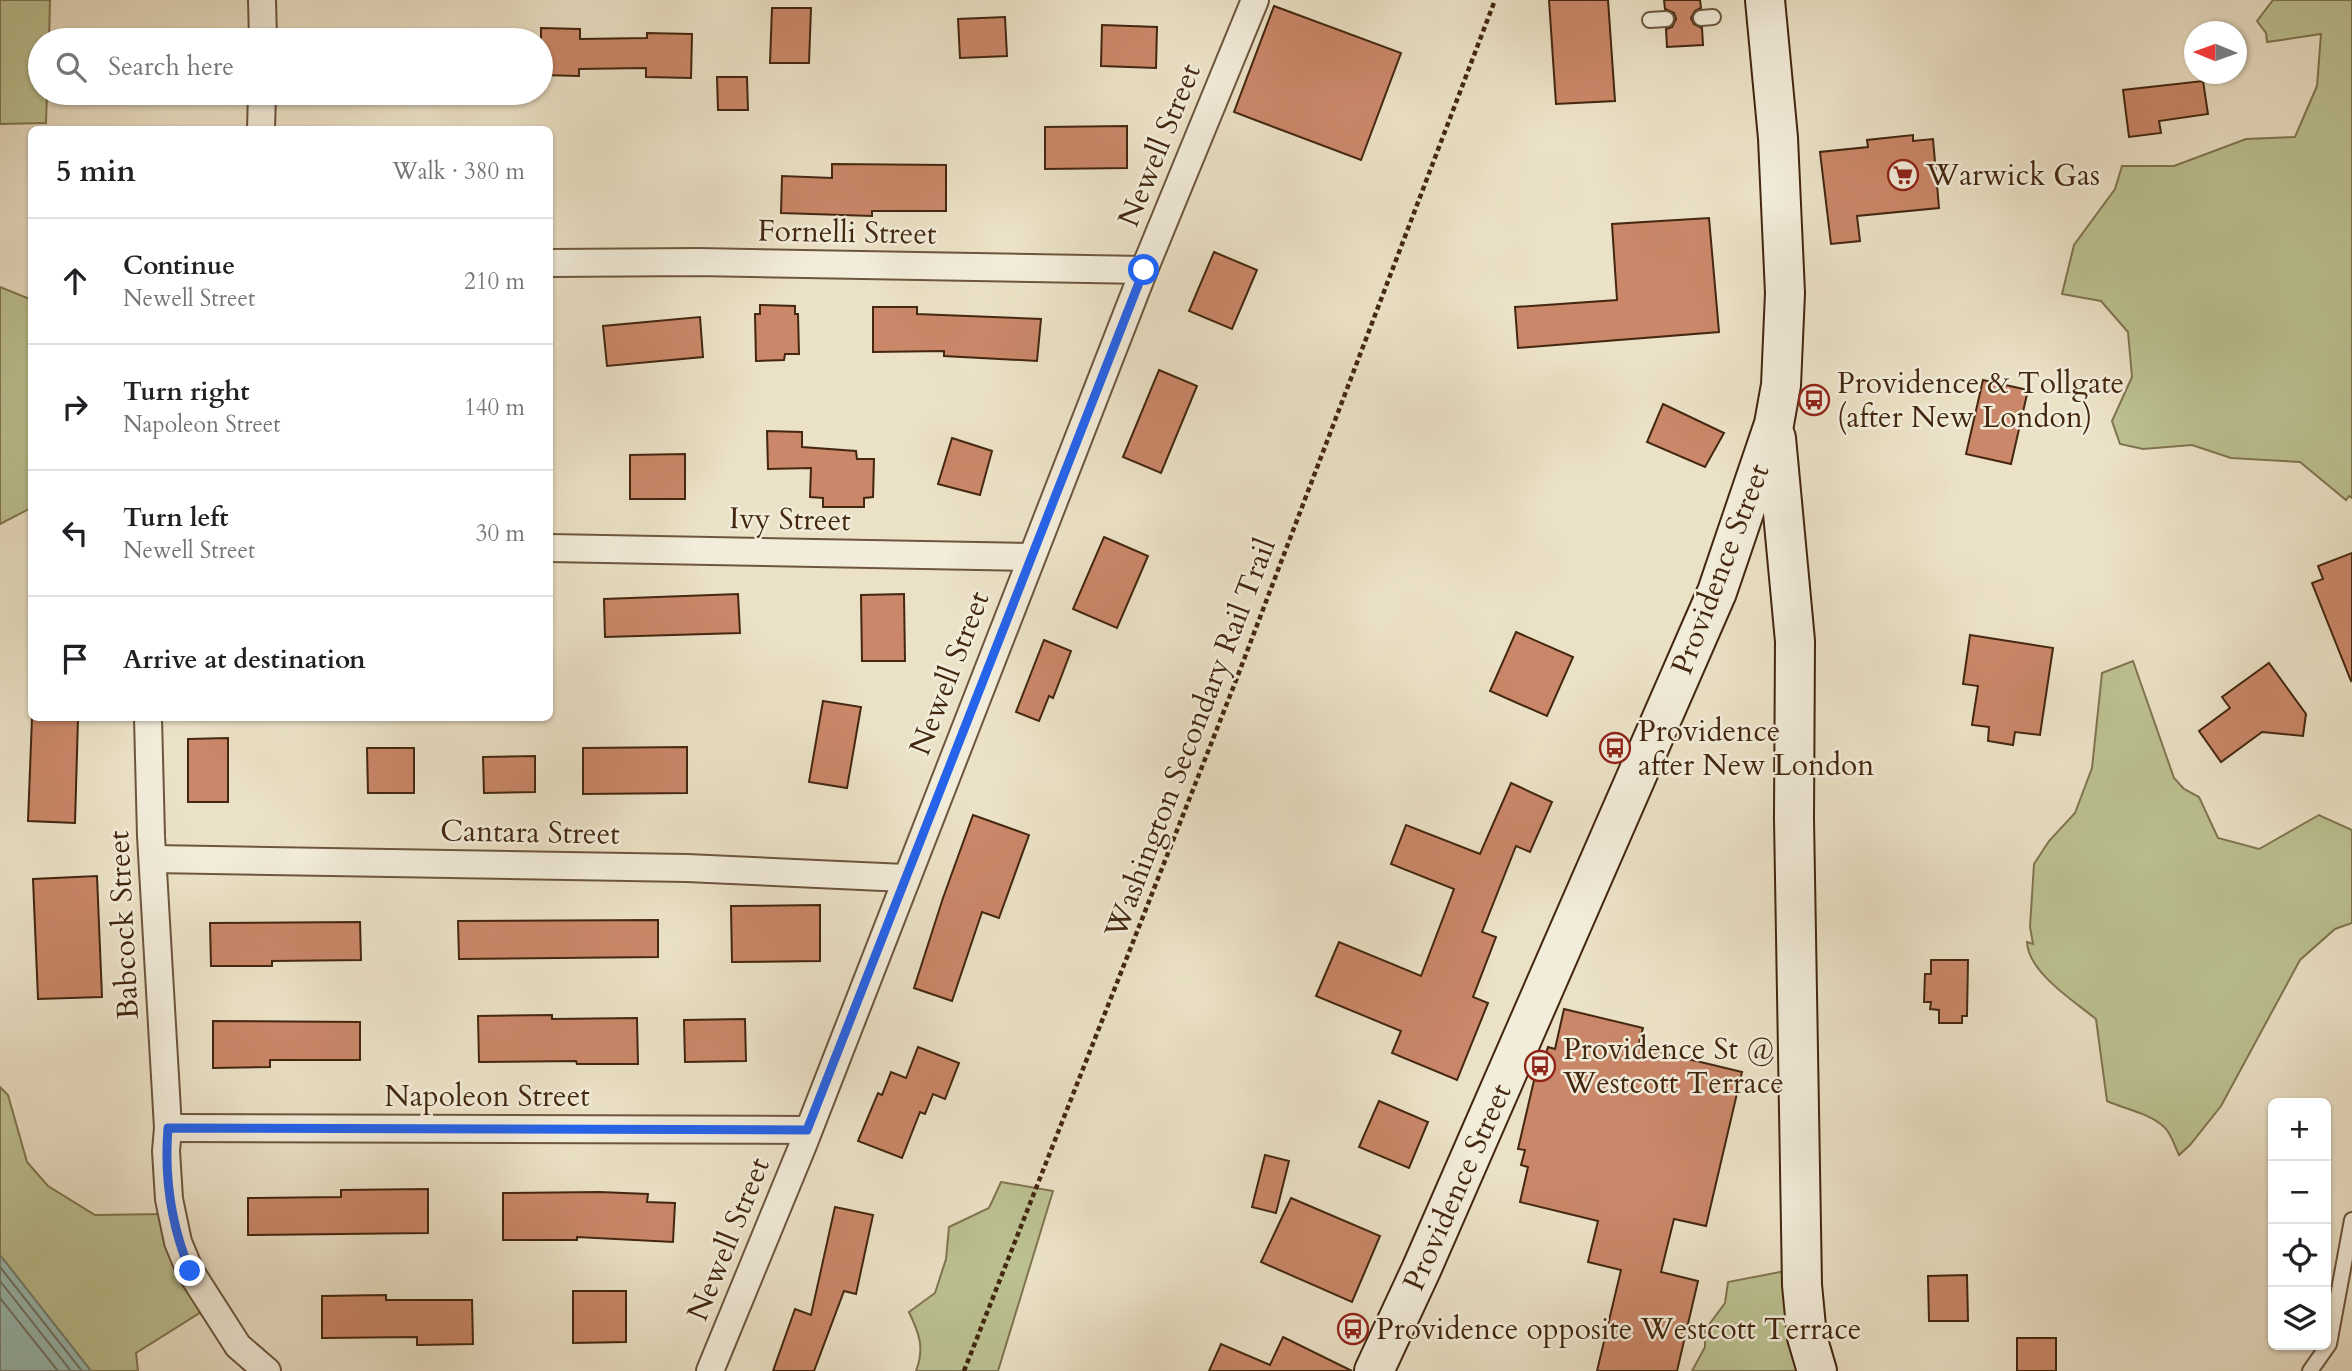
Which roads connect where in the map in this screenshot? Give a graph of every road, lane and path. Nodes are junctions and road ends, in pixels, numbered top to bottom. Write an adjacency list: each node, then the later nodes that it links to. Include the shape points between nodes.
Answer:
1 (262, 0): 7 (street)
2 (1255, 0): 11 (street, Newell Street)
3 (1495, 0): 23 (path, Washington Secondary Rail Trail, via 1235,683)
4 (1765, 0): 12 (main road, Providence Street, via 1778,138 1785,293 1781,385)
5 (1666, 19): 6 (lane)
6 (1650, 20)
7 (263, 28)
8 (262, 105): 9 (street)
9 (261, 126)
10 (553, 263): 11 (street, Fornelli Street)
11 (1144, 270): 14 (street, Newell Street)
12 (1774, 424): 24 (main road, Providence Street, via 1717,592); 25 (main road, via 1795,641 1802,1285 1807,1337)
13 (553, 548): 14 (street, Ivy Street)
14 (1030, 557): 17 (street, Newell Street)
15 (148, 721): 16 (street, Babcock Street)
16 (153, 859): 17 (street, Cantara Street, via 673,868); 18 (street, Babcock Street)
17 (905, 878): 19 (street, Newell Street)
18 (168, 1128): 19 (street, Napoleon Street); 21 (street, via 169,1199 178,1242 190,1271 238,1346)
19 (807, 1130): 22 (street, Newell Street)
20 (2352, 1220): 26 (lane, via 2329,1344)
21 (267, 1371)
22 (710, 1371)
23 (964, 1371)
24 (1374, 1371)
25 (1817, 1371)
26 (2310, 1371)

